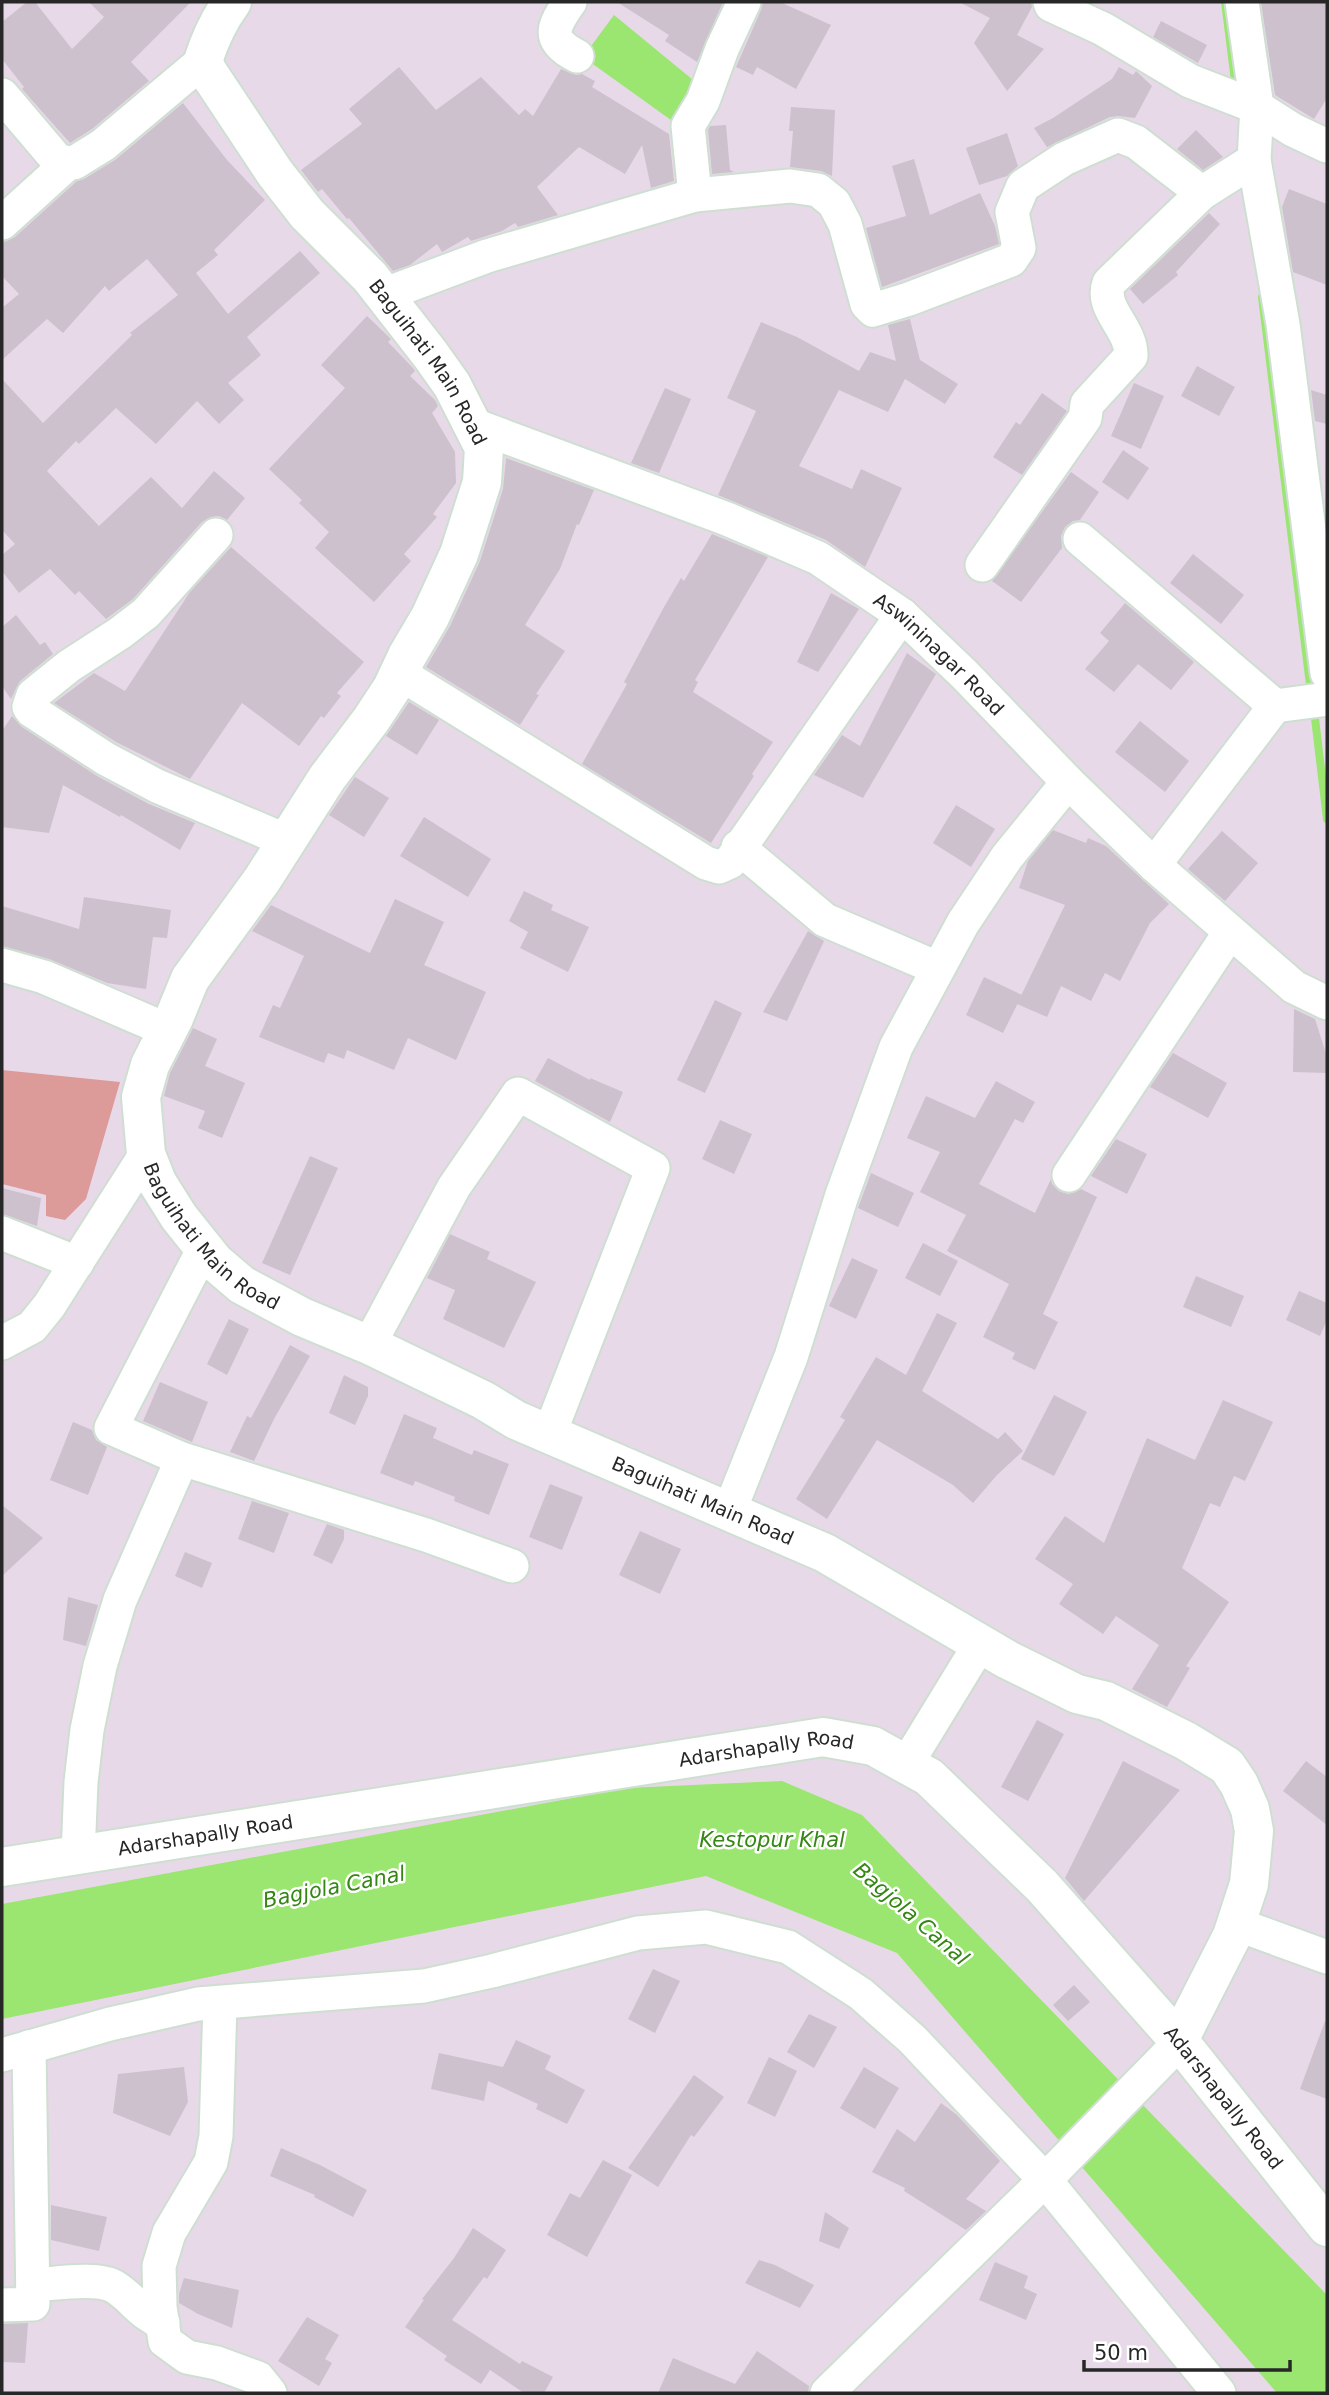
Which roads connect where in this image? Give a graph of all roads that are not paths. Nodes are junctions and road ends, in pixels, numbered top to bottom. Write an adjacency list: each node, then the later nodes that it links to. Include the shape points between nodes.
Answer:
1 (232, 2): 7 (street, via 220,18)
2 (570, 2): 6 (street, via 554,29 555,39)
3 (744, 2): 14 (street, via 688,126)
4 (1050, 2): 9 (street, via 1190,81)
5 (1242, 2): 9 (street)
6 (576, 56)
7 (203, 61): 12 (street, via 103,145); 16 (street, Baguihati Main Road, via 275,173)
8 (2, 95): 12 (street, via 58,161)
9 (1252, 105): 10 (street); 11 (street)
10 (1327, 146)
11 (1254, 160): 13 (street); 23 (street, via 1283,324)
12 (67, 164): 15 (street)
13 (1202, 193): 14 (street, via 1136,142 1118,135 1106,139 1023,186 1012,212 1019,248 1011,260 873,310 867,304 845,224 834,203 818,190 790,186); 20 (street, via 1109,283 1106,298 1131,346 1131,356 1087,404 1085,418)
14 (695, 195): 16 (street, via 487,256)
15 (2, 223)
16 (383, 295): 17 (street, Baguihati Main Road, via 452,385)
17 (471, 424): 21 (street, Aswininagar Road, via 727,519 818,558); 22 (street, Baguihati Main Road, via 484,448 482,482 459,554)
18 (216, 535): 25 (street, via 146,613 69,666 33,695 29,707 156,786)
19 (1080, 539): 23 (street)
20 (982, 565)
21 (901, 615): 24 (street, Aswininagar Road); 26 (street)
22 (399, 673): 25 (street, Baguihati Main Road, via 372,720); 26 (street, via 706,863 719,867 730,862)
23 (1311, 696): 27 (street)
24 (1068, 782): 27 (street, Aswininagar Road); 30 (street, via 1007,857)
25 (287, 841): 32 (street, Baguihati Main Road, via 190,979)
26 (738, 847): 30 (street, via 825,920)
27 (1154, 865): 28 (street, Aswininagar Road)
28 (1230, 932): 31 (street, Aswininagar Road, via 1294,987); 34 (street)
29 (2, 965): 32 (street, via 44,977)
30 (937, 968): 42 (street, via 896,1047 842,1195 791,1357)
31 (1327, 1003)
32 (167, 1030): 33 (street, Baguihati Main Road, via 141,1097)
33 (146, 1154): 36 (street, Baguihati Main Road, via 157,1182); 37 (street)
34 (1069, 1175)
35 (2, 1233): 37 (street)
36 (204, 1248): 39 (street, Baguihati Main Road, via 242,1285); 41 (street, via 111,1428)
37 (77, 1263): 38 (street, via 32,1327)
38 (2, 1343)
39 (369, 1345): 40 (street, Baguihati Main Road); 40 (street, via 454,1187 518,1094 653,1168)
40 (549, 1434): 42 (street, Baguihati Main Road)
41 (182, 1458): 43 (street); 46 (street, via 120,1600 100,1666 87,1730)
42 (729, 1512): 44 (street, Baguihati Main Road, via 825,1553)
43 (512, 1566)
44 (980, 1644): 45 (street); 48 (street, Baguihati Main Road, via 1077,1694 1135,1715 1227,1766 1250,1809 1254,1832 1249,1884)
45 (906, 1765): 46 (street, Adarshapally Road, via 873,1746 823,1737); 51 (street, Adarshapally Road, via 929,1777 1042,1886)
46 (78, 1855): 47 (street, Adarshapally Road)
47 (2, 1867)
48 (1236, 1924): 49 (street); 51 (street, Baguihati Main Road)
49 (1327, 1957)
50 (220, 2003): 52 (street, via 110,2024); 53 (street, via 424,1986 638,1933 706,1927 788,1947 861,1994 912,2039); 57 (street, via 216,2136 211,2162 169,2233 162,2255)
51 (1180, 2042): 53 (street); 54 (street, Adarshapally Road)
52 (15, 2051): 55 (street)
53 (1045, 2180): 59 (street); 60 (street)
54 (1327, 2227)
55 (33, 2286): 56 (street, via 33,2304); 57 (street, via 90,2281 113,2285 146,2315)
56 (2, 2305)
57 (163, 2323): 58 (street, via 165,2341 187,2357 217,2362 258,2378)
58 (270, 2393)
59 (827, 2393)
60 (1219, 2393)

